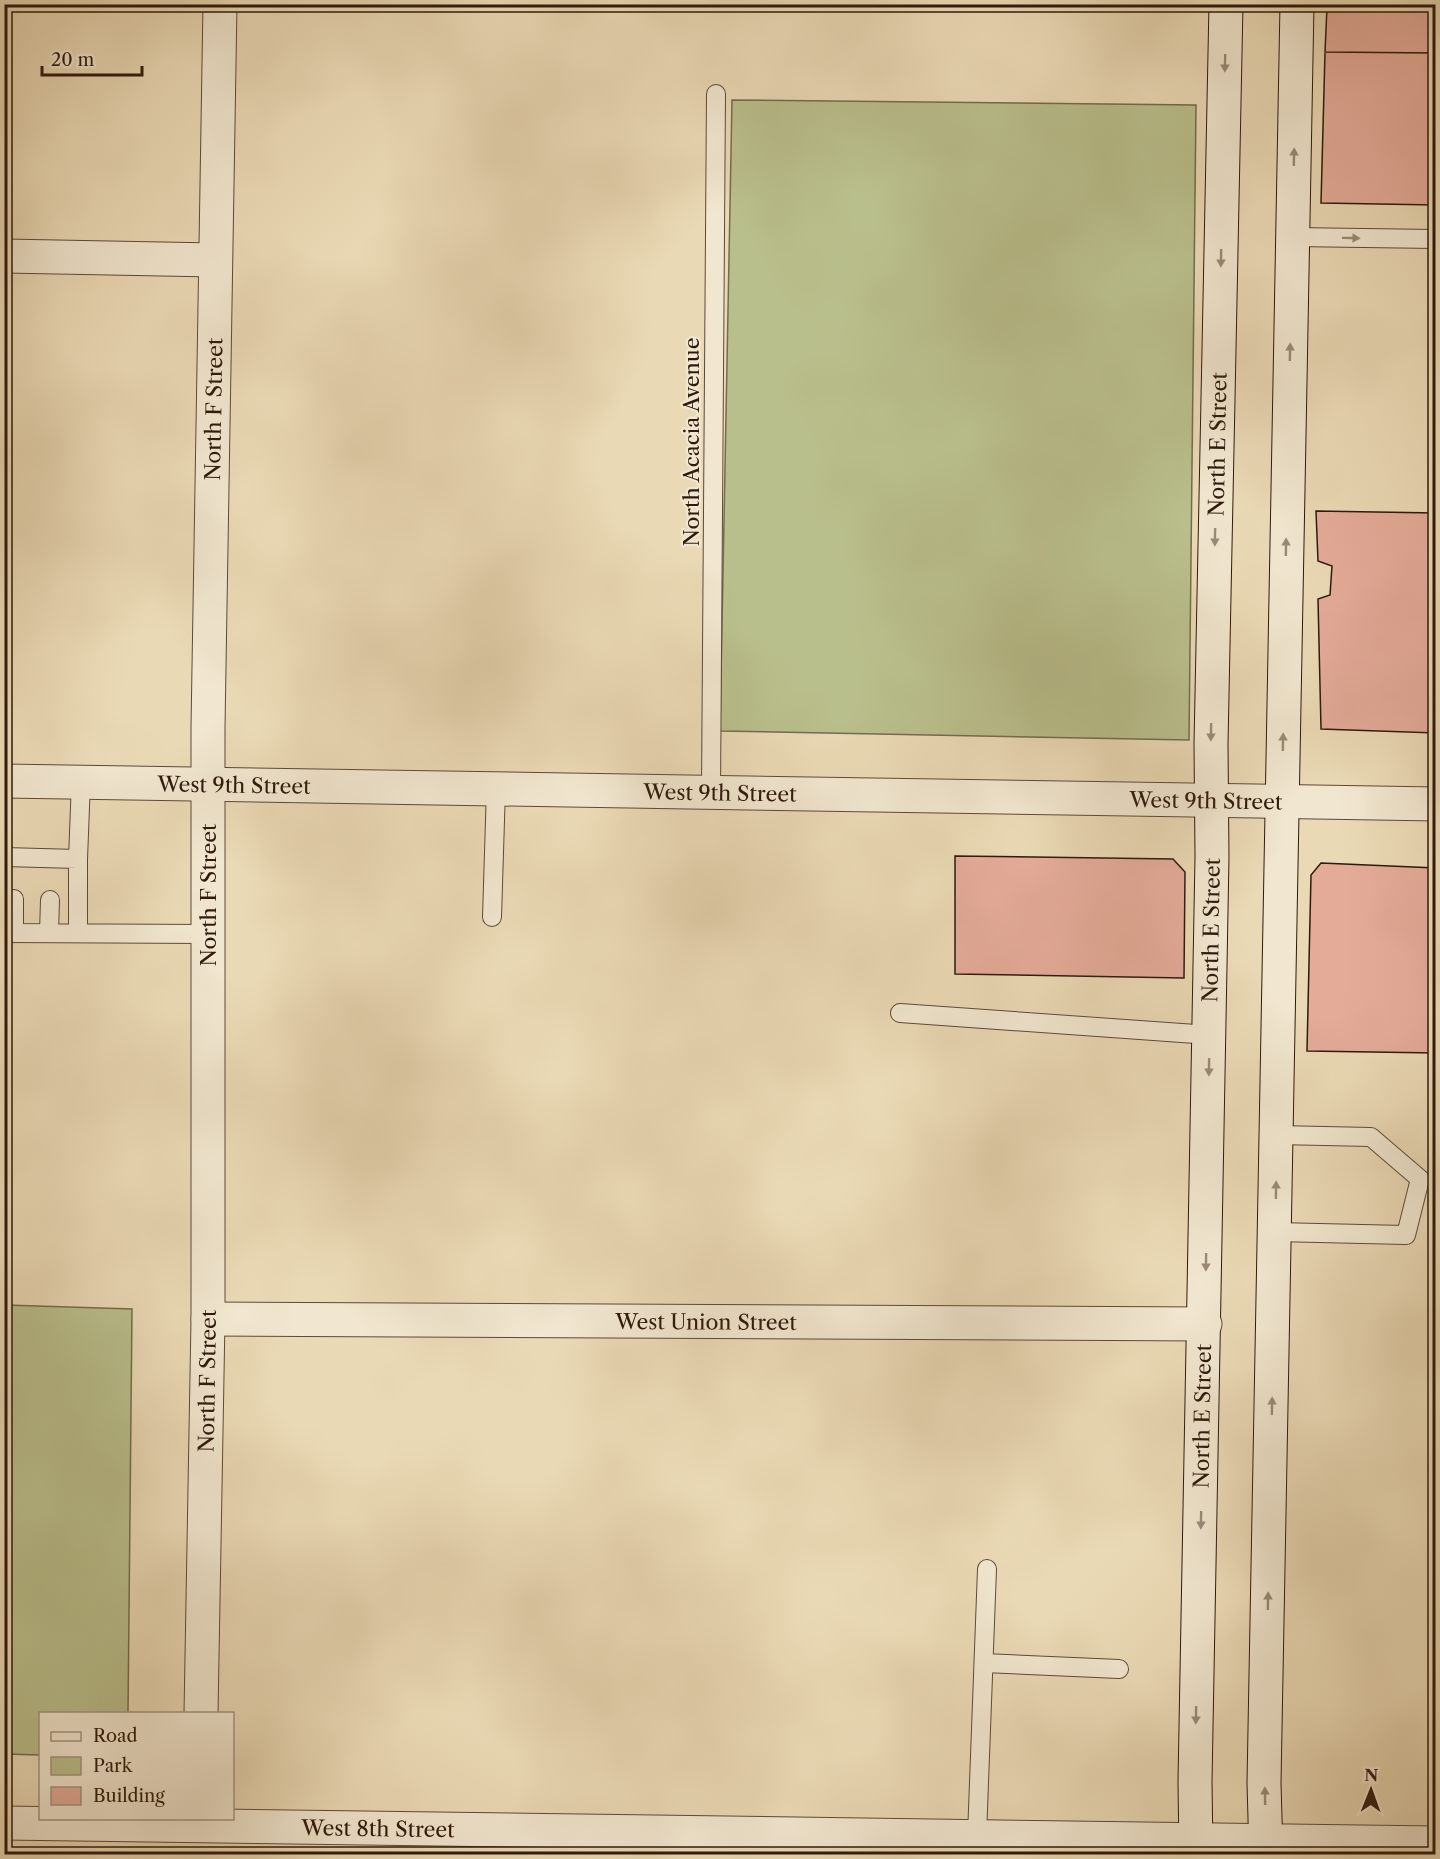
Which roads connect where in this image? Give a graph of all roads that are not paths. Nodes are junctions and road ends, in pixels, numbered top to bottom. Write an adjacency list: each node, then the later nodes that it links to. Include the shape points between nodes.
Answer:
1 (220, 4): 8 (street, North F Street)
2 (1226, 4): 14 (street, North E Street, one-way to 14)
3 (1297, 4): 5 (street, one-way to 3)
4 (716, 94): 13 (lane, North Acacia Avenue)
5 (1292, 237): 6 (lane, one-way to 6); 15 (street, one-way to 5)
6 (1436, 239)
7 (4, 256): 8 (street)
8 (215, 260): 11 (street, North F Street)
9 (4, 781): 10 (street, West 9th Street)
10 (81, 781): 11 (street, West 9th Street); 17 (lane)
11 (208, 783): 12 (street, West 9th Street); 25 (street, North F Street)
12 (496, 788): 13 (street, West 9th Street); 21 (lane)
13 (711, 791): 14 (street, West 9th Street)
14 (1212, 798): 15 (street, West 9th Street); 27 (street, North E Street)
15 (1282, 800): 16 (street, West 9th Street); 28 (street)
16 (1436, 804)
17 (78, 859): 18 (lane); 24 (lane)
18 (11, 860)
19 (15, 899): 22 (lane)
20 (50, 900): 23 (lane)
21 (492, 917)
22 (9, 933): 23 (lane)
23 (49, 933): 24 (lane)
24 (78, 933): 25 (lane)
25 (208, 934): 30 (street, North F Street)
26 (900, 1013): 27 (lane)
27 (1210, 1035): 31 (street, North E Street, one-way to 31)
28 (1277, 1135): 29 (street, one-way to 28); 29 (lane, via 1371,1137 1420,1179 1406,1235)
29 (1275, 1232): 43 (street, one-way to 29)
30 (208, 1319): 31 (street, West Union Street); 35 (street, North F Street)
31 (1205, 1324): 42 (street, North E Street, one-way to 42)
32 (987, 1569): 33 (lane)
33 (984, 1664): 34 (lane); 38 (lane)
34 (1119, 1669)
35 (201, 1712)
36 (4, 1823): 37 (street, West 8th Street)
37 (199, 1833): 39 (street, West 8th Street)
38 (977, 1836): 41 (street, West 8th Street); 42 (street, West 8th Street)
39 (682, 1843): 41 (street, West 8th Street)
40 (1436, 1843): 43 (street, West 8th Street)
41 (796, 1844)
42 (1196, 1847): 43 (street, West 8th Street)
43 (1266, 1847)

